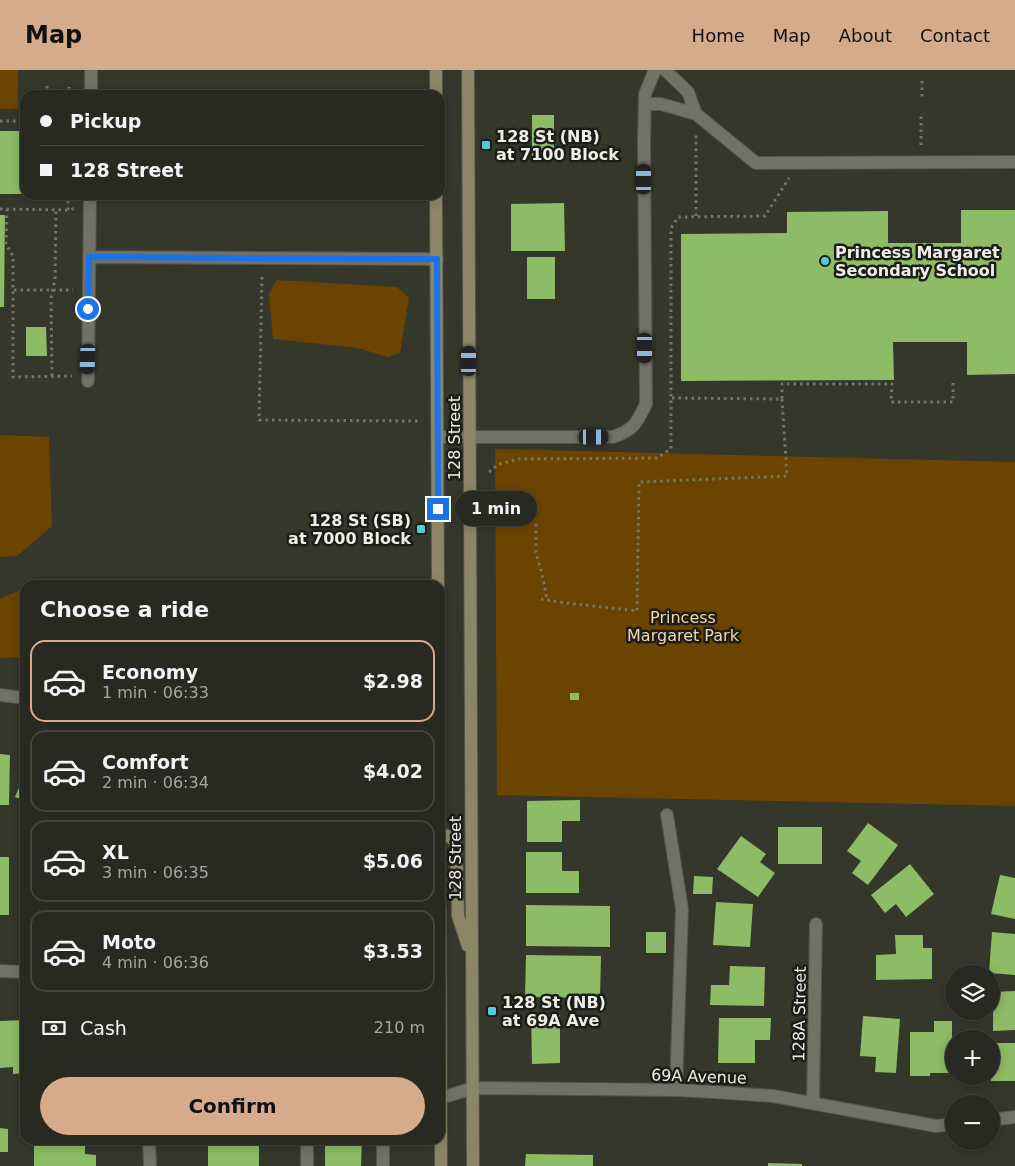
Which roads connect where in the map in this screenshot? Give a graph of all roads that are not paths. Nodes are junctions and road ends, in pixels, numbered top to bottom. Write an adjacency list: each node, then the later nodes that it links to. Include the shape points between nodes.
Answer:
1 (91, 70): 6 (street)
2 (436, 70): 7 (main road)
3 (468, 70): 17 (main road, 128 Street)
4 (655, 70): 8 (street, via 645,94)
5 (665, 70): 9 (street, via 688,92)
6 (91, 90)
7 (436, 90)
8 (645, 104): 9 (street, via 661,104); 17 (street, via 646,404 636,424 628,432 614,437)
9 (696, 114): 10 (street, via 756,163)
10 (1015, 162)
11 (90, 200): 13 (street)
12 (436, 200): 14 (main road, 128 Street)
13 (89, 257): 14 (street); 15 (street)
14 (437, 259): 16 (main road, 128 Street)
15 (88, 378)
16 (438, 437): 17 (street); 18 (main road, 128 Street)
17 (470, 437): 24 (main road, 128 Street)
18 (438, 580)
19 (0, 695): 20 (street)
20 (20, 697)
21 (667, 815): 28 (street, via 682,909)
22 (445, 836): 24 (main road, via 456,844 458,916)
23 (816, 924): 30 (street, 128A Street)
24 (472, 956): 27 (main road, 128 Street)
25 (0, 971): 26 (street)
26 (20, 972)
27 (473, 1088): 28 (street, 69A Avenue); 29 (street, 69A Avenue); 42 (main road, 128 Street)
28 (676, 1090): 30 (street, 69A Avenue, via 773,1096)
29 (445, 1097)
30 (814, 1104): 33 (street, 69A Avenue)
31 (1015, 1118): 32 (street)
32 (1000, 1119)
33 (945, 1125)
34 (149, 1145): 38 (street)
35 (307, 1145): 39 (street)
36 (383, 1145): 40 (street)
37 (441, 1145): 41 (main road, 128 Street)
38 (150, 1166)
39 (307, 1166)
40 (383, 1166)
41 (441, 1166)
42 (473, 1166)

